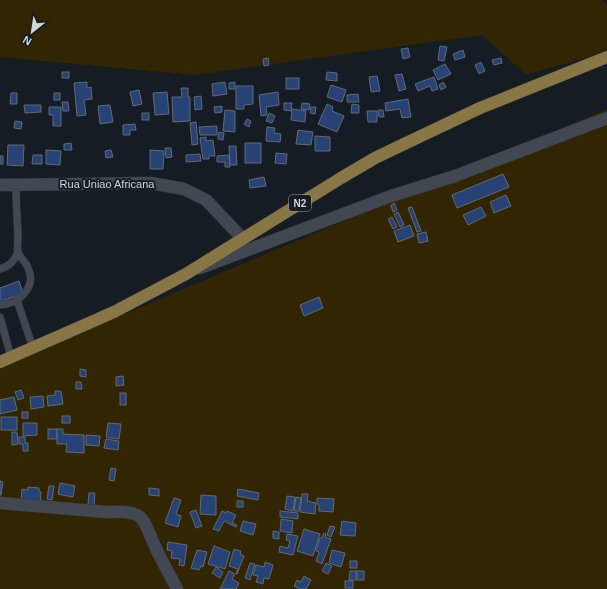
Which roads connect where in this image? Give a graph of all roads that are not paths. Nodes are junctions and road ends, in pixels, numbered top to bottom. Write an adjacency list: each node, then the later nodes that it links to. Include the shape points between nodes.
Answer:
1 (607, 57): 5 (main road, N2, via 480,108 402,145 341,178)
2 (607, 118): 8 (street)
3 (16, 184): 4 (street, Rua Uniao Africana); 5 (street, Rua Uniao Africana, via 151,183 184,189 206,200); 6 (lane)
4 (0, 185)
5 (243, 239): 8 (main road, N2)
6 (18, 252): 7 (lane, via 13,262); 9 (lane, via 28,267 31,279 29,289)
7 (0, 269)
8 (186, 274): 12 (main road, N2, via 114,312)
9 (17, 300): 10 (lane); 12 (lane)
10 (0, 305)
11 (0, 317): 13 (lane)
12 (33, 348): 13 (main road, N2)
13 (6, 360)
14 (0, 502): 15 (street, via 132,513 139,516 145,523)
15 (177, 589)

